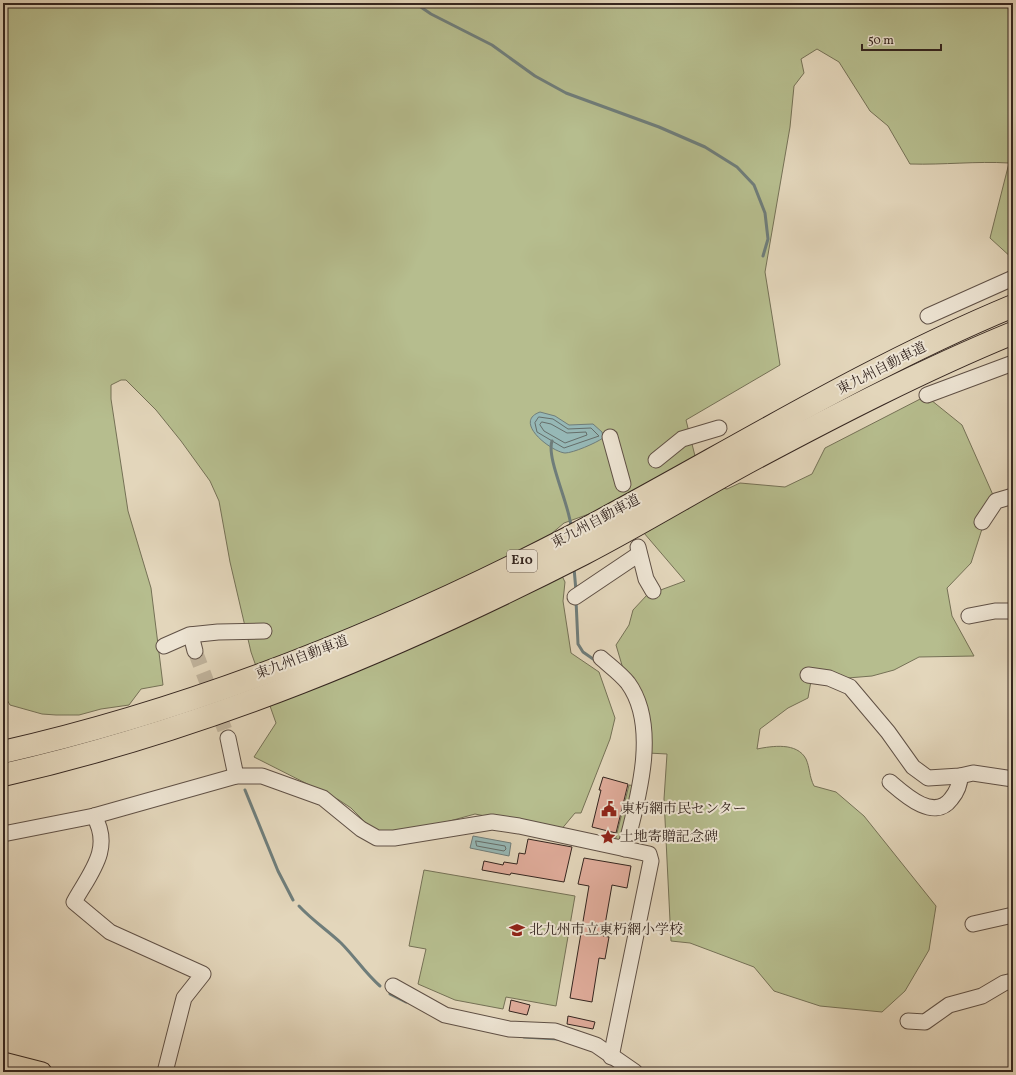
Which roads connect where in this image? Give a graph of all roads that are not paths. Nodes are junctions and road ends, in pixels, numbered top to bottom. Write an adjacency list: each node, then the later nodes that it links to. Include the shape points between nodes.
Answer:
1 (1013, 278): 3 (street)
2 (1013, 306): 24 (highway, 東九州自動車道 / E10, via 860,379 575,534 471,586 372,631 266,673 148,714)
3 (928, 316)
4 (1013, 333): 25 (highway, 東九州自動車道 / E10, via 876,396 750,461 584,553 377,652 273,694 155,733 39,767)
5 (1013, 363): 6 (street)
6 (927, 395)
7 (719, 428): 9 (street, via 682,439)
8 (610, 437): 10 (street)
9 (656, 460)
10 (623, 484)
11 (1013, 496): 12 (street, via 996,500)
12 (982, 522)
13 (653, 591): 14 (street, via 646,579 639,550)
14 (575, 597)
15 (1013, 611): 16 (street, via 995,611)
16 (969, 616)
17 (264, 631): 18 (street)
18 (191, 635): 19 (street); 20 (street)
19 (164, 646)
20 (195, 651)
21 (601, 658): 32 (street, via 628,684 639,708 643,732 643,769)
22 (808, 675): 27 (street, via 839,681 857,694 919,773 928,778)
23 (228, 738): 26 (street)
24 (3, 752)
25 (3, 774)
26 (236, 776): 30 (street); 32 (street, via 262,776 324,798 360,829 377,838 394,838 492,822)
27 (960, 776): 28 (street, via 982,773); 29 (street, via 954,796 939,807 917,803)
28 (1013, 779)
29 (890, 782)
30 (94, 816): 31 (street); 41 (street, via 101,828 101,852 74,902 110,932 203,974 184,998)
31 (3, 834)
32 (625, 849): 38 (street, via 649,854 651,861)
33 (1013, 915): 34 (street)
34 (973, 924)
35 (1013, 981): 37 (street, via 1004,983 982,996 949,1006 925,1022)
36 (393, 986): 38 (street, via 446,1015 509,1029 555,1031 596,1045)
37 (908, 1022)
38 (611, 1057): 42 (street)
39 (3, 1062): 40 (main road)
40 (42, 1072)
41 (165, 1072)
42 (635, 1072)

